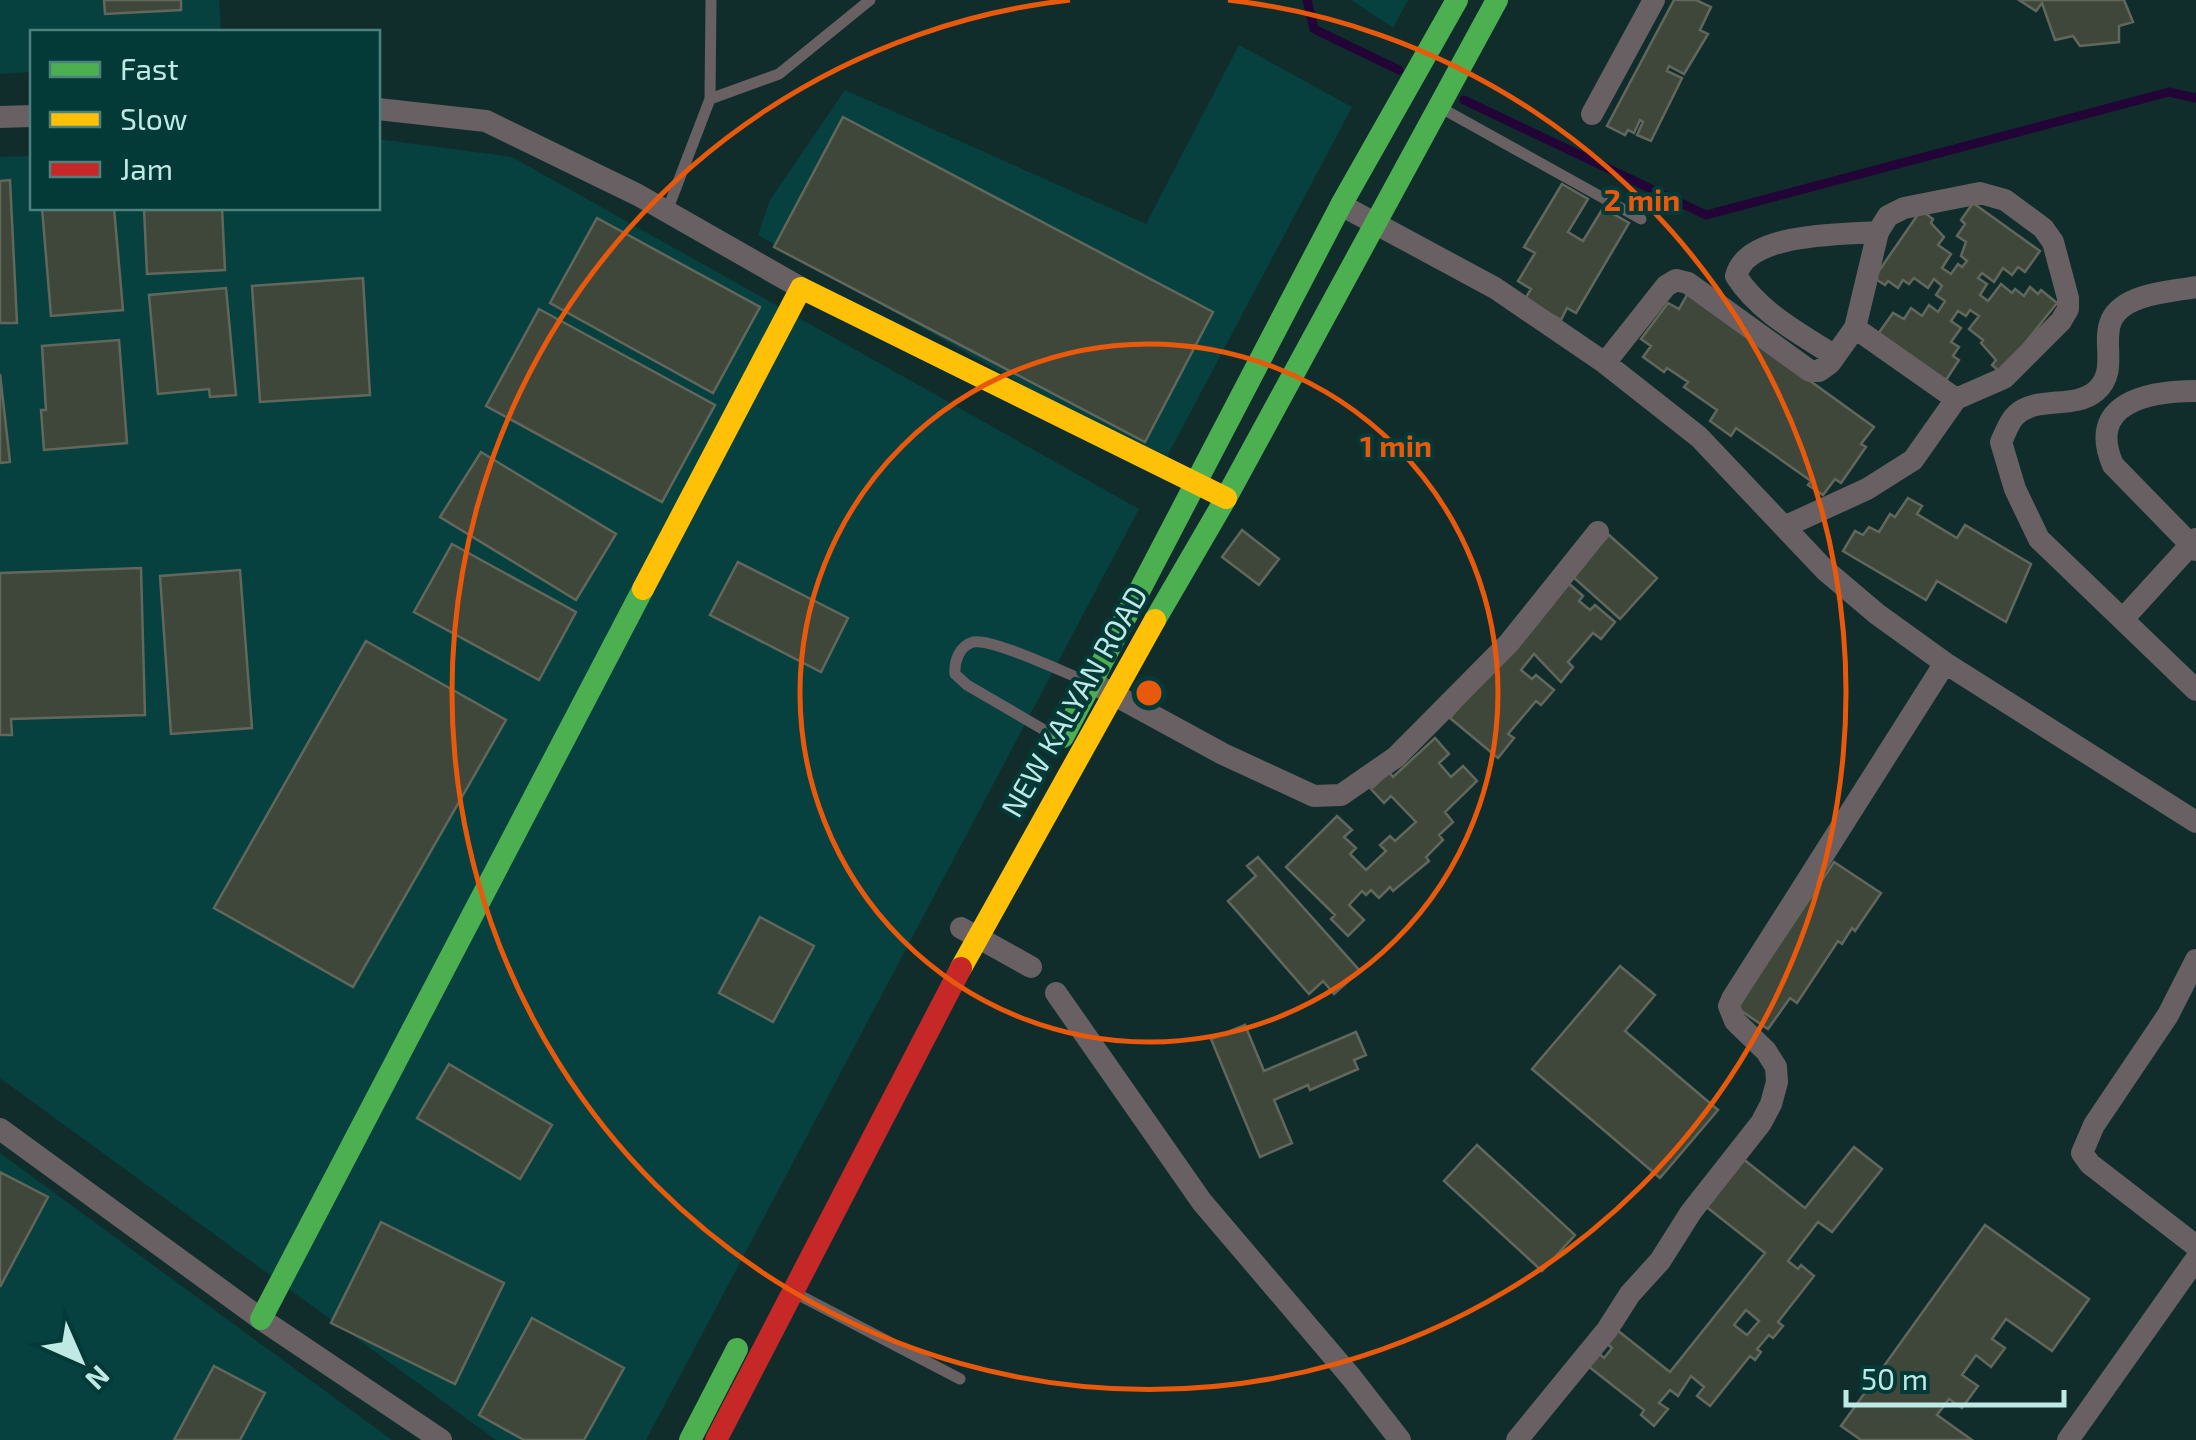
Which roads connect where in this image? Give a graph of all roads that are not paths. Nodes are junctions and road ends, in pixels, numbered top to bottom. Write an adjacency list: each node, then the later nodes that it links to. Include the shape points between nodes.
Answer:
1 (711, 0): 6 (lane)
2 (870, 0): 6 (lane, via 778,74)
3 (1457, 0): 12 (street, NEW KALYAN ROAD)
4 (1497, 0): 7 (street, NEW KALYAN ROAD)
5 (1654, 0): 9 (street)
6 (710, 99): 13 (lane)
7 (1440, 108): 14 (lane); 15 (street, NEW KALYAN ROAD)
8 (380, 110): 13 (street, via 486,120)
9 (1592, 114)
10 (30, 116): 11 (street)
11 (0, 117)
12 (1341, 205): 15 (street); 26 (street, NEW KALYAN ROAD)
13 (667, 211): 18 (street)
14 (1641, 219)
15 (1378, 224): 21 (street, via 1495,288); 27 (street, NEW KALYAN ROAD)
16 (1878, 232): 19 (street); 20 (street, via 1794,238 1738,265 1736,276 1748,296); 24 (street, via 1904,208 1980,193 2005,200 2053,242 2068,298 2061,322 2004,378)
17 (2196, 287): 22 (street, via 2140,298 2112,316 2106,332 2109,370)
18 (801, 288): 26 (street); 45 (street)
19 (1855, 328): 20 (street); 24 (street)
20 (1835, 356): 21 (street, via 1819,372 1810,371 1676,280)
21 (1606, 363): 28 (street, via 1699,437)
22 (2099, 389): 25 (street); 31 (street, via 2014,415 2001,442 2039,539)
23 (2196, 391): 25 (street)
24 (1956, 399): 28 (street, via 1913,460)
25 (2118, 409): 30 (street, via 2105,431 2113,465)
26 (1196, 485): 27 (street); 33 (street, NEW KALYAN ROAD)
27 (1226, 498): 33 (street, NEW KALYAN ROAD)
28 (1784, 528): 32 (street, via 1825,570)
29 (1598, 532): 33 (street, via 1509,643 1396,757 1341,794 1314,796)
30 (2194, 544): 31 (street)
31 (2123, 618): 34 (street)
32 (1945, 663): 36 (street); 52 (street, via 1729,1006 1776,1066 1778,1082 1760,1123)
33 (1103, 688): 35 (street, NEW KALYAN ROAD); 35 (lane, via 990,644 972,642 958,654 954,670 960,679); 37 (street, NEW KALYAN ROAD)
34 (2196, 690)
35 (1062, 740): 37 (street, NEW KALYAN ROAD)
36 (2196, 822)
37 (969, 932): 39 (street); 44 (street, NEW KALYAN ROAD)
38 (2196, 960): 42 (street, via 2082,1152)
39 (1031, 967)
40 (1056, 992): 51 (street, via 1202,1202)
41 (0, 1129): 45 (street)
42 (2196, 1246)
43 (2196, 1259): 53 (street)
44 (782, 1288): 46 (street); 46 (street, NEW KALYAN ROAD); 47 (lane)
45 (262, 1319): 48 (street)
46 (752, 1333): 49 (street); 50 (street, NEW KALYAN ROAD)
47 (960, 1379)
48 (441, 1440)
49 (690, 1440)
50 (716, 1440)
51 (1400, 1440)
52 (1517, 1440)
53 (2068, 1440)

